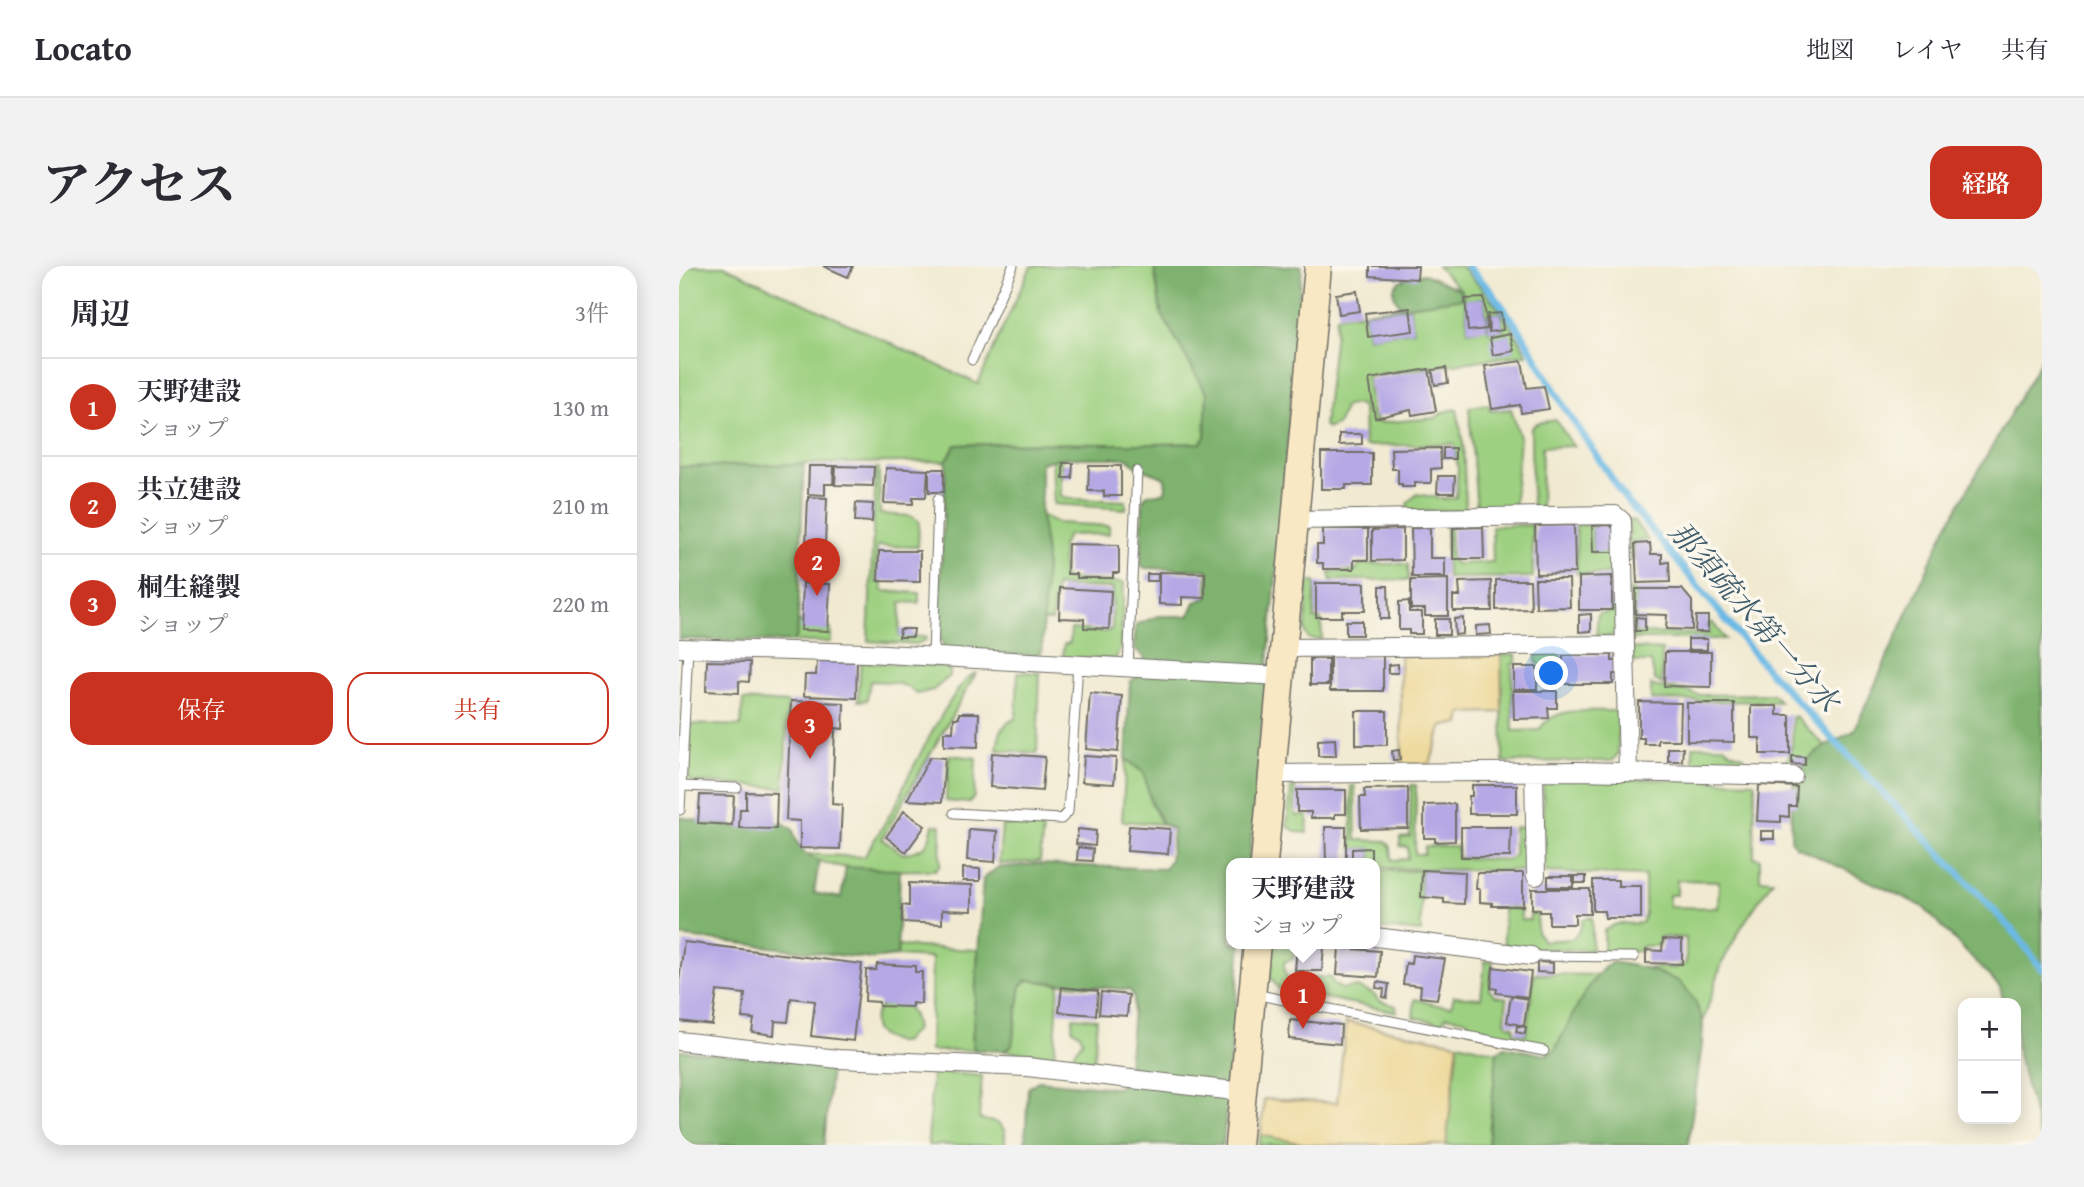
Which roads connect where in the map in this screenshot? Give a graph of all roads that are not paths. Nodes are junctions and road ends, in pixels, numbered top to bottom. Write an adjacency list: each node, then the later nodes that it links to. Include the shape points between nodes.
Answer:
1 (1013, 266): 3 (lane)
2 (1318, 266): 6 (street)
3 (972, 360)
4 (1137, 471): 12 (lane)
5 (937, 499): 10 (lane)
6 (1295, 520): 7 (street, via 1615,515 1622,521); 9 (street)
7 (1625, 645): 9 (street); 15 (street)
8 (683, 648): 10 (street); 18 (lane)
9 (1284, 648): 13 (street)
10 (933, 657): 11 (street)
11 (1078, 665): 12 (street); 21 (lane, via 1068,813 1061,819)
12 (1128, 668): 13 (street)
13 (1281, 676): 16 (street)
14 (1534, 771): 15 (street); 16 (street); 23 (street)
15 (1628, 772): 17 (street)
16 (1272, 774): 22 (street)
17 (1793, 776)
18 (681, 786): 19 (lane); 20 (lane)
19 (737, 788)
20 (680, 810)
21 (954, 813)
22 (1264, 858)
23 (1536, 876)
24 (1380, 938): 26 (street)
25 (1256, 949): 28 (street)
26 (1531, 956): 27 (lane)
27 (1634, 957)
28 (1252, 994): 30 (lane); 31 (street)
29 (679, 1041): 31 (street, via 838,1059 1027,1067)
30 (1544, 1051)
31 (1243, 1092): 32 (street)
32 (1238, 1145)

